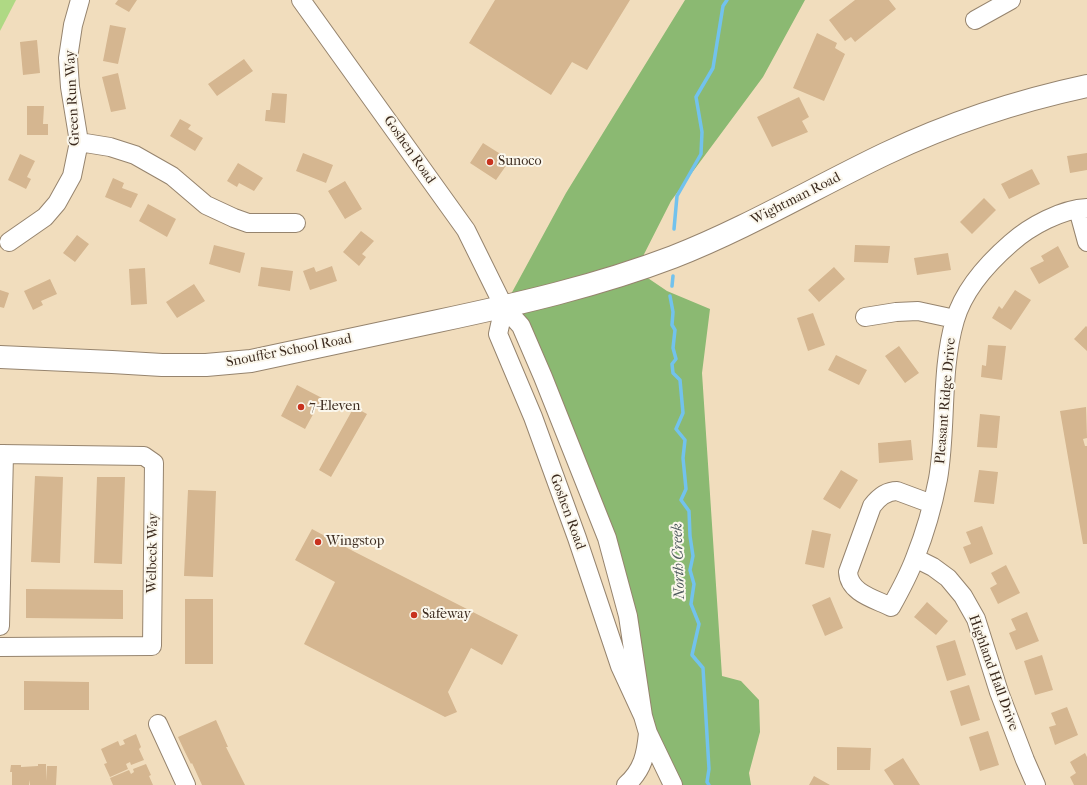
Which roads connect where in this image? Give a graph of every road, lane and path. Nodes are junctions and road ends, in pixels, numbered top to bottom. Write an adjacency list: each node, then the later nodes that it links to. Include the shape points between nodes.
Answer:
1 (80, 0): 6 (street, Green Run Way, via 68,58)
2 (301, 0): 11 (street, Goshen Road, via 466,230)
3 (1011, 0): 4 (street)
4 (975, 20)
5 (1087, 86): 11 (main road, Wightman Road, via 1010,105 934,132 708,243 671,258 598,283)
6 (79, 142): 8 (street, via 110,147 135,156 172,176 206,205 234,218 248,223); 9 (street, Green Run Way, via 72,176 57,203 45,217)
7 (1082, 208): 10 (street); 13 (street, Pleasant Ridge Drive, via 1041,222 996,256 976,280)
8 (296, 223)
9 (9, 242)
10 (1087, 242)
11 (504, 307): 14 (main road, Snouffer School Road, via 251,361 162,365); 22 (street, Goshen Road, via 521,326 607,538 628,616); 22 (street, Goshen Road, via 498,334 536,424 620,666)
12 (865, 317): 13 (street, via 918,311)
13 (955, 319): 16 (street, Pleasant Ridge Drive, via 947,352 941,458)
14 (0, 357)
15 (2, 454): 18 (street); 20 (street, Welbeck Way, via 144,456 154,463 152,646)
16 (932, 504): 17 (street, Pleasant Ridge Drive); 17 (street, Pleasant Ridge Drive, via 891,491 882,495 872,506 848,578 863,594 892,607)
17 (915, 558): 26 (street, Highland Hall Drive, via 948,578 976,619 998,692)
18 (0, 605): 19 (street)
19 (0, 626)
20 (0, 646)
21 (158, 724): 24 (street)
22 (646, 724): 23 (street, Goshen Road); 25 (street, via 646,753 639,770)
23 (669, 784)
24 (186, 785)
25 (626, 785)
26 (1036, 785)

